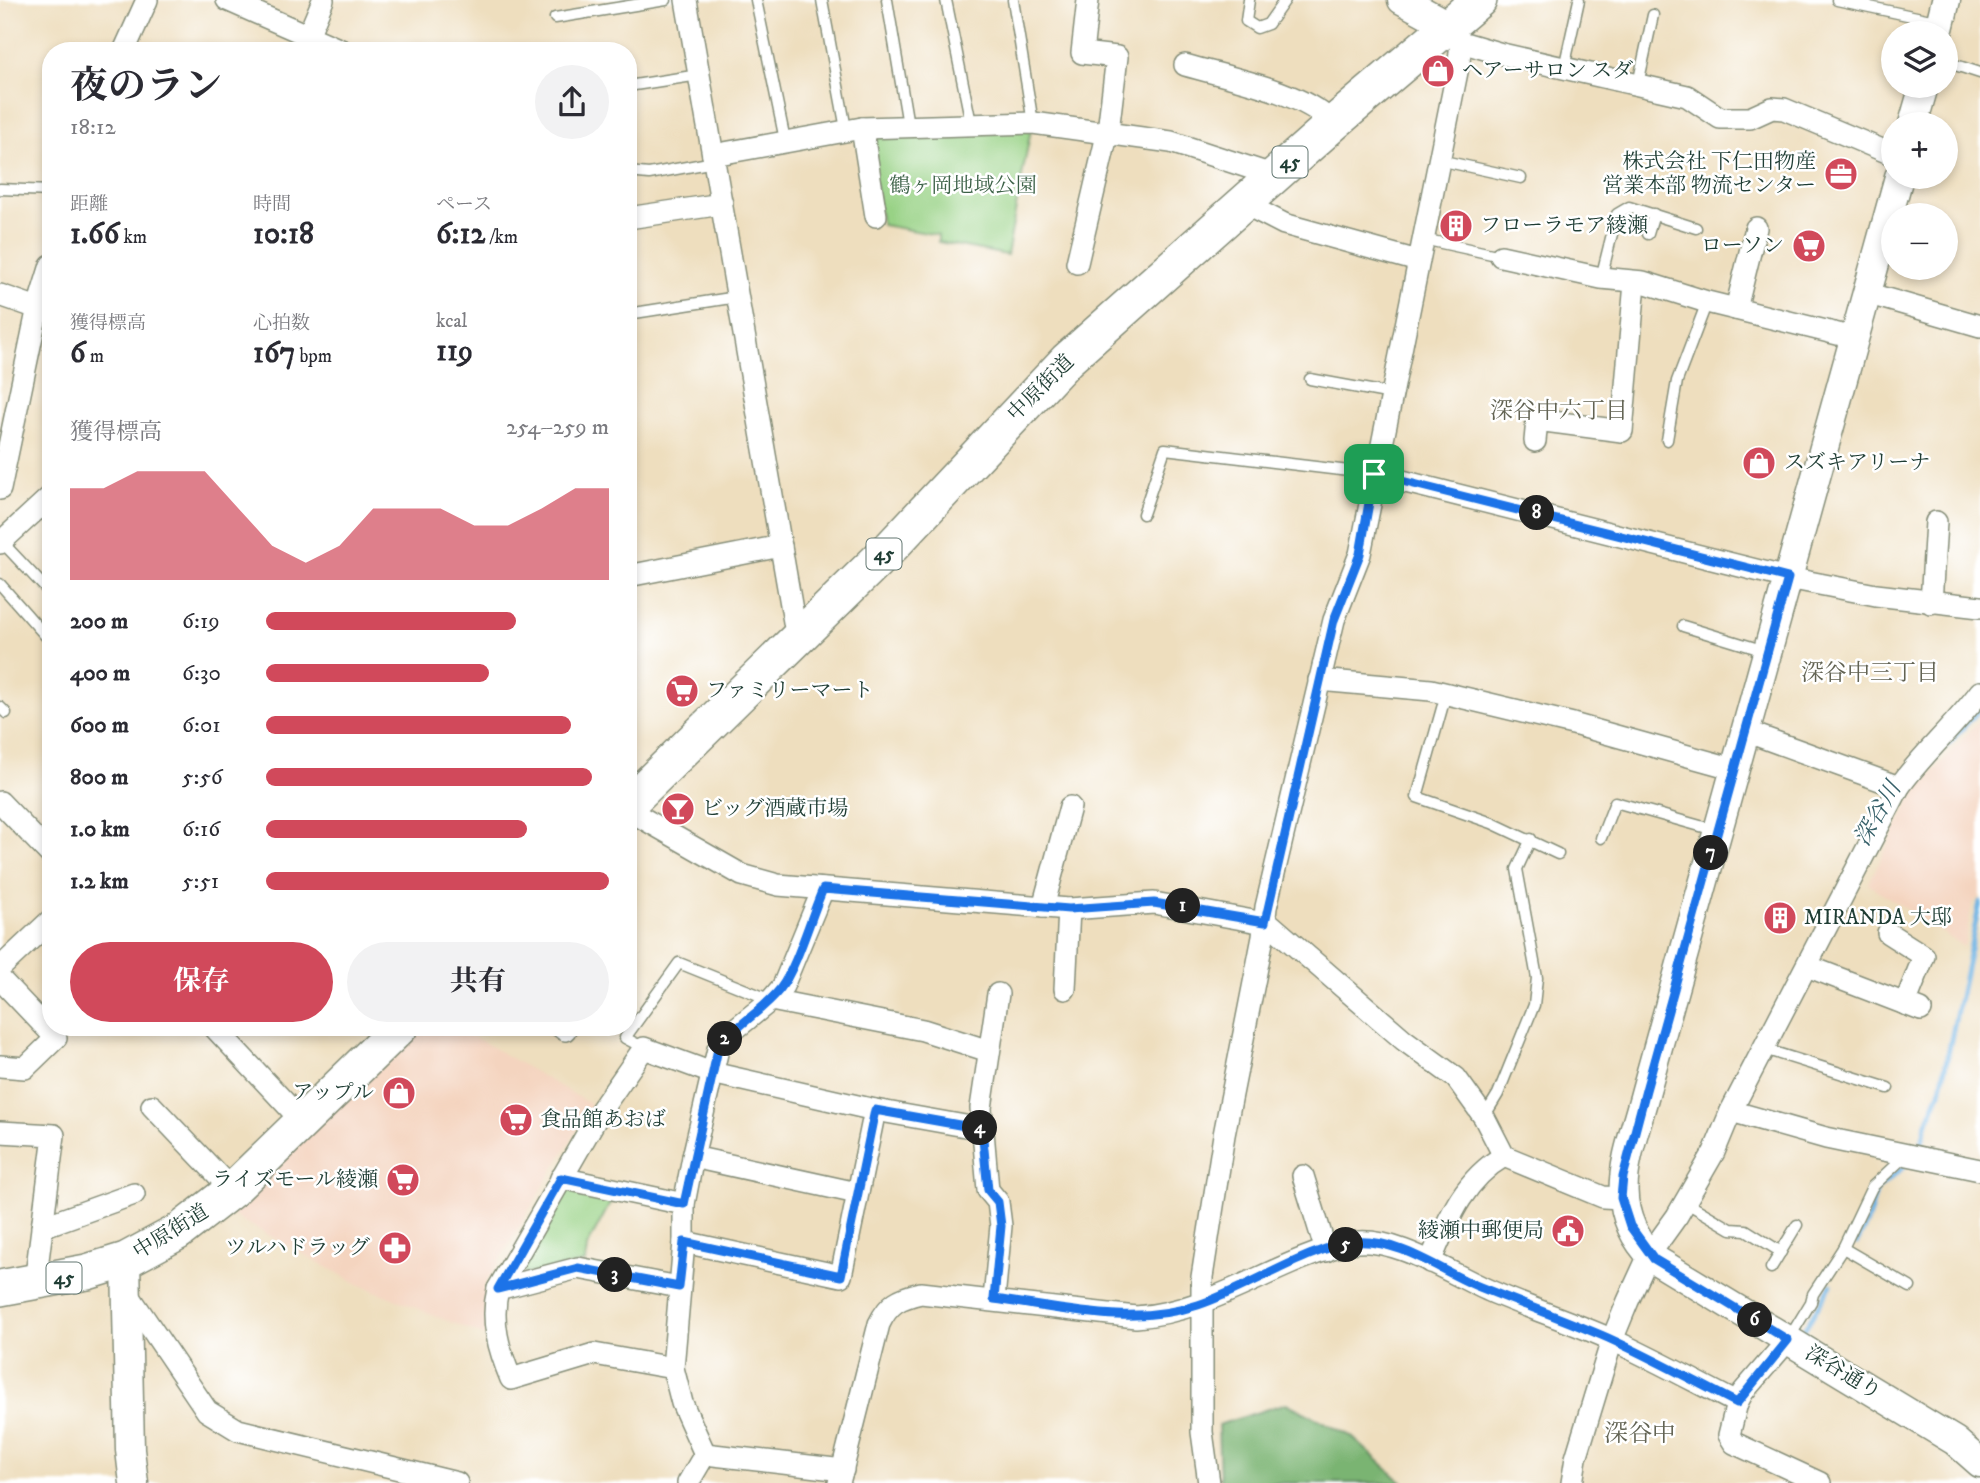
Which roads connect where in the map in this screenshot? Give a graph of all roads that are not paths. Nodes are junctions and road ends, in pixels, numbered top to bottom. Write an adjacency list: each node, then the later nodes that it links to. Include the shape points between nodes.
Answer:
1 (147, 0): 22 (street)
2 (227, 0): 23 (street)
3 (323, 0): 24 (street)
4 (666, 0): 19 (lane)
5 (686, 0): 29 (street)
6 (756, 0): 38 (lane)
7 (822, 0): 36 (lane)
8 (887, 0): 35 (lane)
9 (946, 0): 32 (lane)
10 (1013, 0): 33 (lane)
11 (1088, 0): 37 (street, via 1082,53 1117,57)
12 (1249, 0): 13 (lane, via 1245,18 1257,29 1268,24)
13 (1285, 0)
14 (1402, 0): 21 (street)
15 (1479, 0): 21 (main road, 中原街道 / 45)
16 (1579, 0): 27 (lane)
17 (1837, 0): 20 (lane)
18 (1653, 15): 30 (lane)
19 (555, 18)
20 (1941, 18)
21 (1454, 33): 27 (street); 34 (main road, 中原街道 / 45); 41 (street)
22 (128, 42)
23 (305, 42)
24 (307, 42)
25 (1185, 65): 34 (street, via 1270,91 1321,111)
26 (1958, 66): 28 (lane)
27 (1564, 68): 30 (street)
28 (1980, 73)
29 (699, 75): 31 (lane); 40 (street)
30 (1638, 84): 39 (street, via 1688,96 1720,118 1750,118 1772,108 1784,110)
31 (637, 85)
32 (971, 123): 33 (street); 35 (street)
33 (1033, 123): 37 (street)
34 (1334, 123): 43 (main road, 中原街道 / 45)
35 (908, 124): 36 (street)
36 (854, 129): 38 (street); 51 (street)
37 (1108, 131): 43 (street, via 1171,142); 59 (street)
38 (785, 140): 40 (street)
39 (1881, 150)
40 (714, 159): 42 (lane); 49 (street)
41 (1439, 160): 44 (lane); 56 (street)
42 (637, 173)
43 (1275, 176): 48 (main road, 中原街道 / 45)
44 (1521, 178)
45 (0, 189): 47 (lane)
46 (1896, 189): 62 (street)
47 (42, 191)
48 (1243, 203): 58 (street, via 1284,224); 91 (main road, 中原街道 / 45, via 1067,360 892,546)
49 (722, 204): 52 (street); 64 (street)
50 (1654, 214): 53 (lane); 55 (lane); 60 (lane, via 1629,207 1617,215)
51 (876, 216)
52 (637, 217)
53 (1696, 228)
54 (1756, 228): 67 (street)
55 (1648, 234)
56 (1423, 239): 57 (lane); 58 (street)
57 (1501, 256): 60 (street)
58 (1418, 261): 73 (street)
59 (1077, 263)
60 (1601, 278): 61 (street)
61 (1635, 284): 65 (street, via 1643,282); 75 (street, via 1622,431 1537,420)
62 (1866, 293): 70 (street); 71 (street)
63 (0, 295): 66 (street)
64 (737, 297): 68 (lane); 82 (street)
65 (1707, 302): 67 (street); 74 (lane, via 1677,381)
66 (42, 309)
67 (1736, 309): 71 (street)
68 (637, 313)
69 (42, 318): 77 (street)
70 (1980, 327)
71 (1854, 338): 84 (street)
72 (1310, 379): 73 (lane)
73 (1392, 394): 76 (street)
74 (1667, 440)
75 (1535, 441)
76 (1374, 474): 79 (lane, via 1166,449); 84 (street); 93 (street, via 1360,554 1334,620)
77 (1, 484)
78 (42, 512): 81 (street)
79 (1143, 514)
80 (1936, 522): 87 (street)
81 (1, 542): 86 (lane)
82 (781, 546): 83 (street); 91 (street)
83 (637, 574)
84 (1788, 578): 87 (street); 92 (street)
85 (0, 584): 90 (lane)
86 (42, 585)
87 (1931, 603): 88 (street)
88 (1980, 607)
89 (1683, 626): 92 (lane)
90 (42, 632)
91 (797, 639): 99 (main road, 中原街道 / 45)
92 (1768, 652): 96 (street)
93 (1319, 681): 95 (street); 111 (street)
94 (1980, 692): 98 (street, via 1955,727 1916,762)
95 (1446, 694): 97 (street); 105 (lane, via 1417,797)
96 (1745, 731): 97 (street); 98 (street)
97 (1735, 769): 103 (street)
98 (1899, 787): 114 (street)
99 (637, 795)
100 (0, 802): 106 (street)
101 (1070, 807): 109 (street)
102 (637, 814): 108 (street, via 742,875 778,885)
103 (1718, 831): 104 (lane, via 1615,802); 148 (street, via 1625,1168)
104 (1601, 838)
105 (1531, 839): 107 (lane); 135 (lane, via 1517,869 1537,978 1534,1005)
106 (42, 846)
107 (1558, 853)
108 (823, 889): 109 (street); 119 (street, via 783,986)
109 (1043, 907): 110 (street)
110 (1069, 909): 111 (street, via 1154,903); 117 (street)
111 (1265, 922): 135 (street, via 1456,1078); 168 (street, via 1224,1135)
112 (42, 928): 115 (street)
113 (1888, 933): 114 (street, via 1924,956 1913,1007)
114 (1807, 966): 127 (street)
115 (0, 968)
116 (0, 979): 121 (street)
117 (1065, 989)
118 (999, 994): 128 (street)
119 (771, 1000): 120 (lane, via 679,963); 128 (street, via 923,1030); 130 (street, via 729,1034 718,1049)
120 (637, 1021)
121 (42, 1022)
122 (55, 1036): 129 (street, via 25,1068)
123 (222, 1036): 136 (street)
124 (391, 1036): 136 (main road, 中原街道 / 45)
125 (626, 1036): 126 (lane)
126 (643, 1048): 130 (street); 144 (street)
127 (1764, 1049): 131 (lane); 134 (street)
128 (989, 1051): 137 (street)
129 (0, 1066)
130 (712, 1073): 133 (street); 141 (street)
131 (1888, 1088)
132 (152, 1106): 145 (street)
133 (875, 1110): 137 (street); 146 (street)
134 (1731, 1111): 139 (street); 149 (street)
135 (1484, 1117): 140 (street)
136 (302, 1121): 145 (main road, 中原街道 / 45)
137 (982, 1129): 167 (street, via 988,1190 998,1202 1001,1226)
138 (0, 1132): 152 (street, via 54,1135)
139 (1906, 1155): 142 (street); 154 (lane, via 1872,1187)
140 (1504, 1156): 148 (street, via 1603,1197); 159 (street, via 1487,1166 1465,1190)
141 (693, 1157): 146 (street); 150 (street)
142 (1980, 1170)
143 (1303, 1176): 155 (street)
144 (561, 1178): 150 (street); 165 (street)
145 (232, 1191): 158 (main road, 中原街道 / 45, via 178,1233)
146 (857, 1193): 153 (street, via 841,1276)
147 (134, 1194): 152 (street)
148 (1621, 1198): 157 (street, 深谷通り, via 1630,1226)
149 (1685, 1202): 156 (lane); 157 (street)
150 (684, 1204): 153 (street)
151 (1797, 1225): 156 (lane)
152 (43, 1227): 161 (street)
153 (684, 1242): 162 (street)
154 (1843, 1248): 163 (lane); 170 (lane)
155 (1326, 1251): 159 (street, via 1369,1242); 168 (street)
156 (1781, 1252): 160 (lane)
157 (1655, 1259): 169 (street); 170 (street, 深谷通り)
158 (126, 1260): 161 (main road, 中原街道 / 45); 166 (street)
159 (1430, 1262): 169 (street)
160 (1771, 1268)
161 (35, 1283): 164 (main road, 中原街道 / 45)
162 (679, 1287): 165 (street, via 578,1268); 171 (street)
163 (1910, 1287)
164 (0, 1288)
165 (498, 1289): 171 (street, via 497,1344 511,1379 594,1354)
166 (128, 1294): 176 (street); 177 (street, via 208,1411 221,1422)
167 (994, 1299): 168 (street, via 1136,1317); 175 (street, via 921,1293 898,1299 887,1308)
168 (1200, 1305): 179 (street, via 1202,1432)
169 (1612, 1340): 172 (street); 180 (street)
170 (1788, 1340): 172 (street); 174 (street, 深谷通り, via 1955,1441)
171 (673, 1368): 173 (street, via 682,1404)
172 (1737, 1403): 181 (street, via 1729,1435 1734,1443)
173 (705, 1454): 175 (street); 178 (street)
174 (1980, 1464)
175 (841, 1476)
176 (134, 1483)
177 (457, 1483)
178 (688, 1483)
179 (1209, 1483)
180 (1572, 1483)
181 (1820, 1483)

